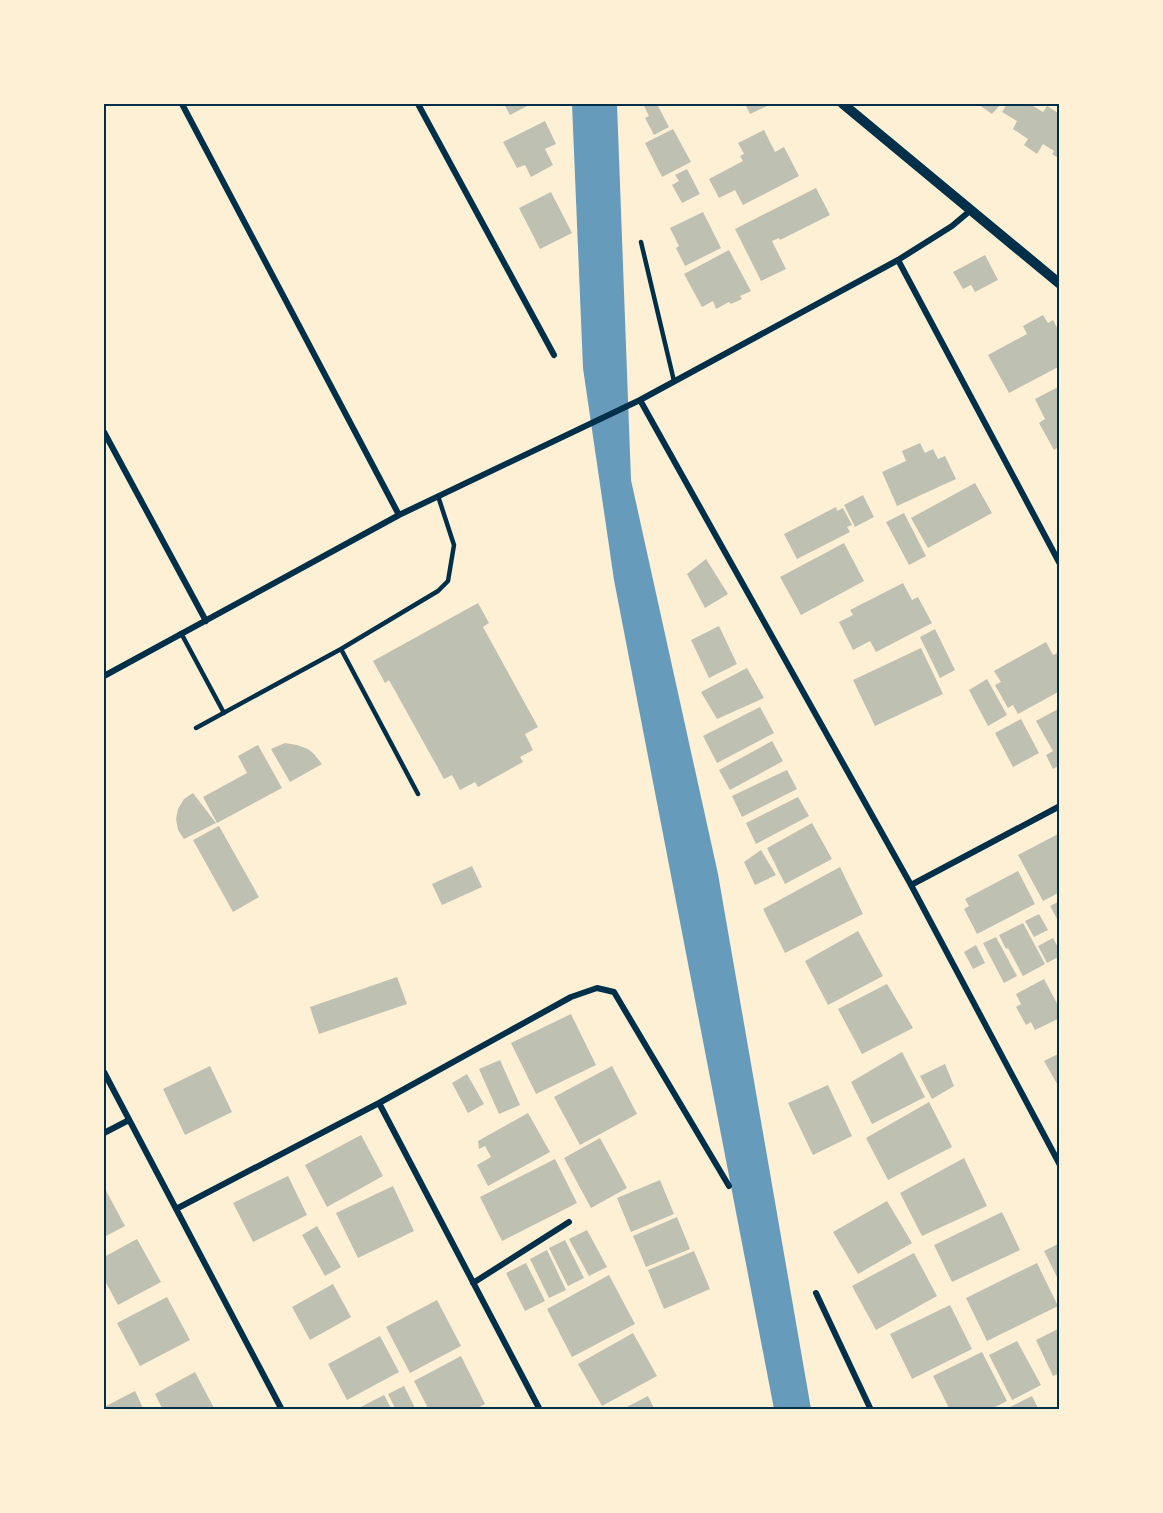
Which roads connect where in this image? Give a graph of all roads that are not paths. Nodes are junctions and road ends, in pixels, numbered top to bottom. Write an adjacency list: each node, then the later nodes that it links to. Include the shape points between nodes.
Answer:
1 (182, 104): 13 (street)
2 (418, 104): 8 (street)
3 (843, 104): 4 (street)
4 (971, 210): 6 (street); 7 (street)
5 (641, 242): 9 (lane)
6 (898, 260): 9 (street); 14 (street)
7 (1059, 284)
8 (554, 355)
9 (674, 381): 10 (street)
10 (637, 401): 12 (street); 23 (street)
11 (104, 432): 15 (street)
12 (438, 496): 13 (street); 17 (lane, via 454,545 448,580 438,591)
13 (399, 515): 15 (street)
14 (1059, 564)
15 (206, 621): 16 (street)
16 (181, 633): 18 (street); 19 (lane)
17 (341, 649): 19 (lane); 21 (lane)
18 (104, 676)
19 (224, 713): 20 (lane)
20 (196, 728)
21 (418, 794)
22 (1059, 806): 23 (street)
23 (911, 885): 28 (street)
24 (104, 1072): 26 (street)
25 (379, 1103): 29 (street, via 571,997 597,988 614,992); 30 (street); 32 (street)
26 (129, 1120): 27 (street); 30 (street)
27 (104, 1133)
28 (1059, 1166)
29 (729, 1186)
30 (176, 1209): 34 (street)
31 (569, 1222): 32 (street)
32 (473, 1283): 35 (street)
33 (816, 1293): 36 (street)
34 (282, 1410)
35 (540, 1410)
36 (871, 1410)

